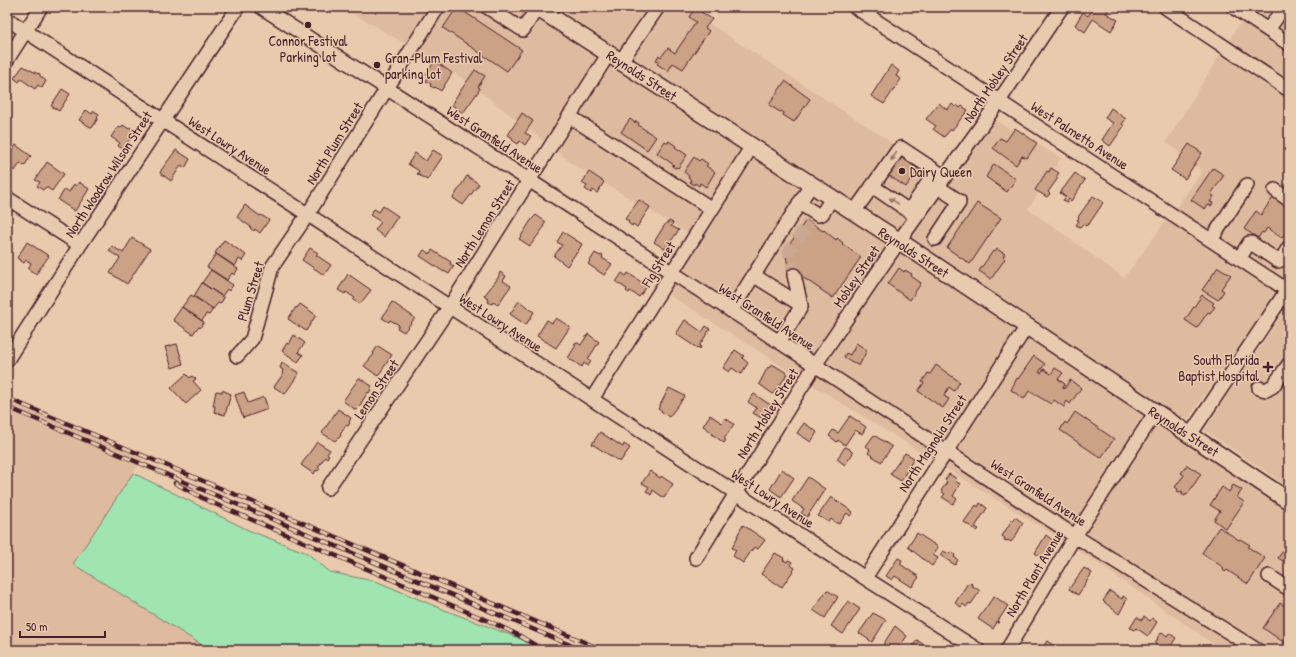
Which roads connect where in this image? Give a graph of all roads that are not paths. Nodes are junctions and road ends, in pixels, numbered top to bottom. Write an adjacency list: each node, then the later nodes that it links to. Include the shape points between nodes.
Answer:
1 (41, 7): 15 (street)
2 (238, 7): 23 (street, North Woodrow Wilson Street)
3 (261, 7): 19 (street, West Granfield Avenue)
4 (438, 7): 19 (street)
5 (487, 7): 6 (street, via 523,30)
6 (537, 7): 17 (main road, Reynolds Street)
7 (658, 7): 17 (street)
8 (855, 7): 21 (street, West Palmetto Avenue)
9 (1062, 7): 21 (street, North Mobley Street)
10 (1165, 7): 20 (street)
11 (1233, 7): 14 (street)
12 (1284, 7): 14 (street)
13 (7, 19): 15 (street, West Lowry Avenue)
14 (1268, 30): 16 (street)
15 (25, 31): 18 (street); 23 (street, West Lowry Avenue)
16 (1289, 44)
17 (615, 57): 22 (street, North Lemon Street); 24 (main road, Reynolds Street)
18 (7, 60)
19 (387, 88): 27 (street, West Granfield Avenue); 38 (street, North Plum Street)
20 (1289, 90)
21 (999, 101): 25 (street, North Mobley Street); 41 (street, West Palmetto Avenue)
22 (569, 116): 27 (street, North Lemon Street); 36 (street)
23 (163, 120): 38 (street, West Lowry Avenue); 43 (street, North Woodrow Wilson Street)
24 (752, 146): 28 (main road, Reynolds Street); 36 (street, Fig Street)
25 (953, 166): 26 (street, Mobley Street)
26 (940, 178): 30 (street, one-way to 30, via 901,148); 39 (street, Mobley Street); 40 (street, via 959,203)
27 (530, 181): 46 (street, West Granfield Avenue); 51 (street, North Lemon Street)
28 (811, 185): 33 (main road, Reynolds Street); 35 (street)
29 (1247, 185): 41 (street)
30 (872, 186): 37 (street); 39 (street, one-way to 30)
31 (1275, 190): 34 (street)
32 (7, 198): 43 (street)
33 (832, 198): 35 (street, via 822,214 812,217); 37 (main road, Reynolds Street)
34 (1289, 200)
35 (799, 203): 47 (street)
36 (712, 209): 46 (street, Fig Street)
37 (854, 212): 42 (main road, Reynolds Street)
38 (308, 214): 51 (street, West Lowry Avenue); 55 (street, Plum Street, via 272,267 252,339)
39 (913, 214): 42 (street, Mobley Street)
40 (935, 239)
41 (1211, 240): 45 (street, West Palmetto Avenue)
42 (899, 241): 53 (main road, Reynolds Street); 58 (street, Mobley Street)
43 (80, 245): 56 (street, North Woodrow Wilson Street)
44 (1289, 247): 45 (street, via 1278,261 1250,243)
45 (1239, 259): 49 (street, West Palmetto Avenue)
46 (672, 273): 52 (street, West Granfield Avenue); 60 (street, Fig Street)
47 (753, 275): 50 (street); 52 (street)
48 (794, 275): 50 (street)
49 (1288, 288): 62 (street)
50 (801, 305): 54 (street)
51 (449, 308): 60 (street, West Lowry Avenue); 64 (street, Lemon Street)
52 (730, 311): 54 (street, West Granfield Avenue)
53 (1026, 326): 61 (main road, Reynolds Street); 63 (street, North Magnolia Street)
54 (779, 342): 58 (street, West Granfield Avenue)
55 (236, 356)
56 (7, 360)
57 (1289, 364): 59 (street, via 1273,386 1266,390)
58 (815, 365): 63 (street, West Granfield Avenue); 65 (street, North Mobley Street)
59 (1259, 388)
60 (592, 399): 65 (street, West Lowry Avenue)
61 (1155, 413): 62 (main road, Reynolds Street); 67 (street, North Plant Avenue)
62 (1190, 435): 66 (main road, Reynolds Street)
63 (946, 451): 67 (street, West Granfield Avenue); 70 (street, North Magnolia Street)
64 (328, 488)
65 (736, 493): 68 (street, North Mobley Street); 70 (street, West Lowry Avenue)
66 (1289, 501)
67 (1076, 536): 73 (street, North Plant Avenue); 74 (street, West Granfield Avenue)
68 (696, 558)
69 (1269, 576): 71 (street)
70 (865, 578): 72 (street, West Lowry Avenue)
71 (1289, 589)
72 (978, 650)
73 (1007, 650)
74 (1257, 650)

